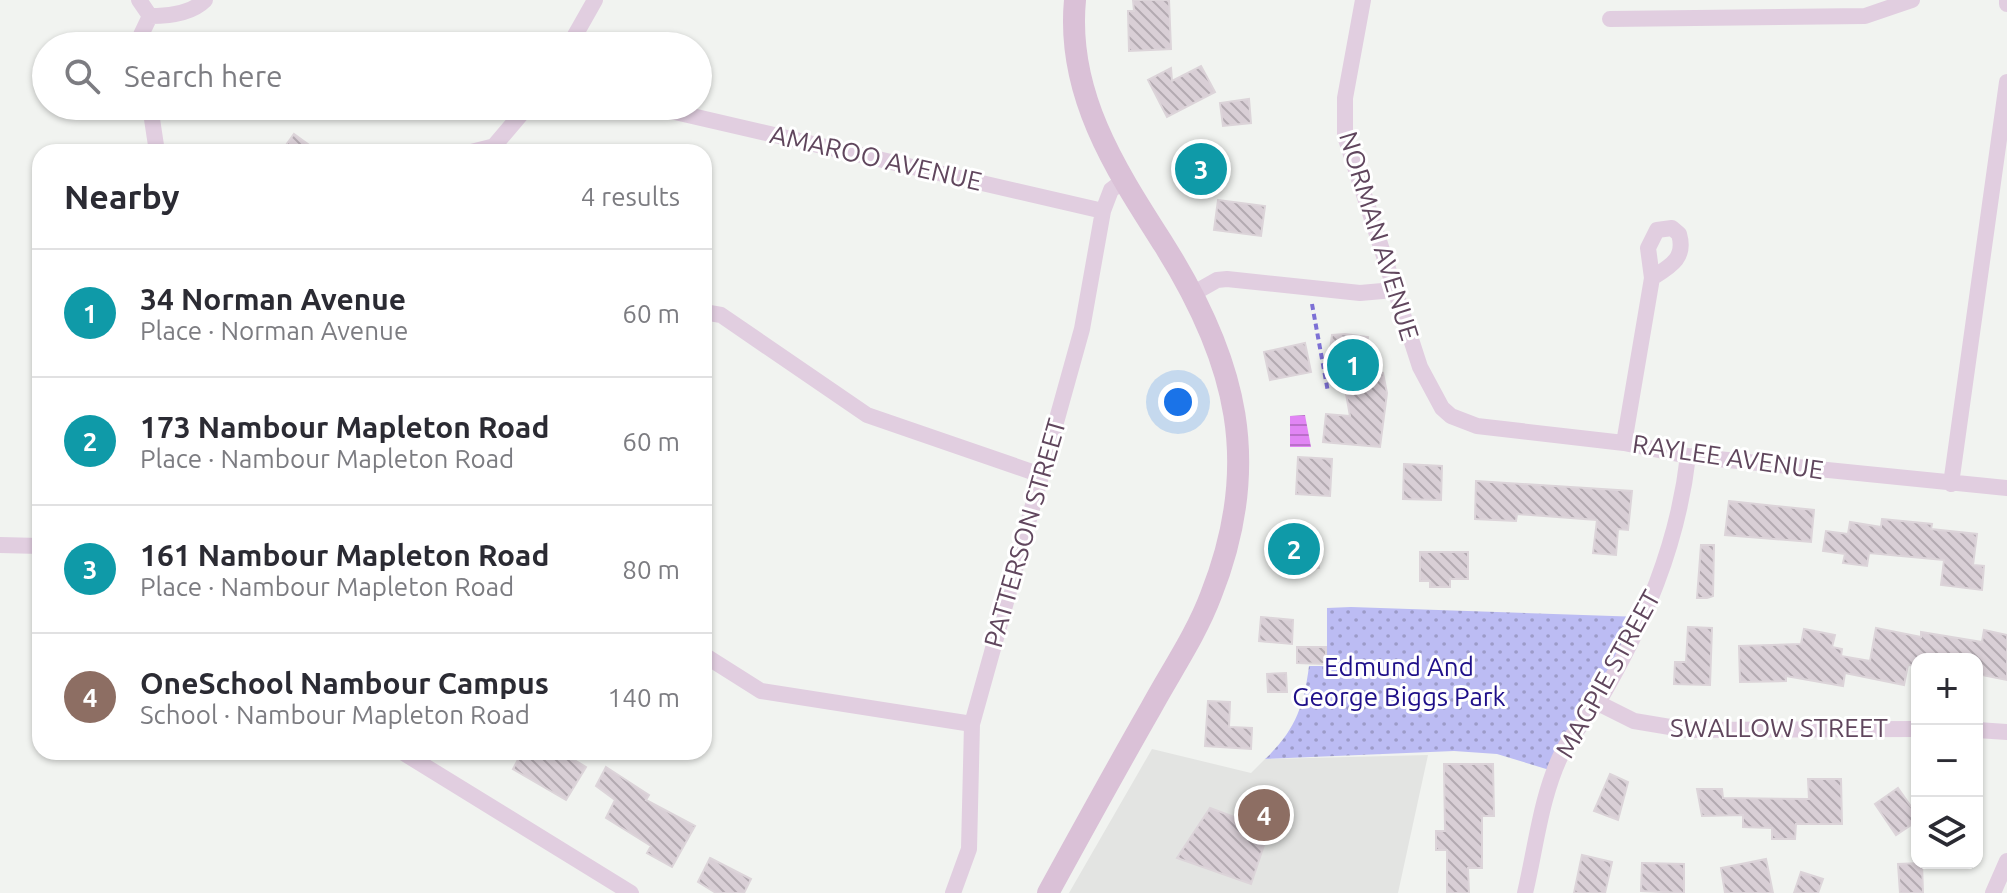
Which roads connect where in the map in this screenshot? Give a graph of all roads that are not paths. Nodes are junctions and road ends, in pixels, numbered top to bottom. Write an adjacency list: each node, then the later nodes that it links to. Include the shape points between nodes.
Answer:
1 (139, 0): 7 (street)
2 (205, 0): 7 (street, via 199,7)
3 (595, 0): 10 (street)
4 (1075, 0): 17 (main road, via 1081,79 1102,142)
5 (1363, 0): 20 (street, NORMAN AVENUE, via 1345,98 1345,136)
6 (1912, 0): 8 (street, via 1865,16)
7 (150, 16): 9 (street)
8 (1610, 19)
9 (142, 32)
10 (577, 32)
11 (2007, 82): 27 (street)
12 (152, 120): 15 (street)
13 (516, 120): 16 (street)
14 (710, 120): 18 (street, AMAROO AVENUE)
15 (156, 144)
16 (496, 144)
17 (1123, 181): 18 (street, PATTERSON STREET, via 1111,190); 21 (main road)
18 (1103, 211): 26 (street, PATTERSON STREET, via 1082,329)
19 (1652, 278): 24 (street)
20 (1394, 290): 21 (street, via 1377,294 1217,280); 23 (street, NORMAN AVENUE, via 1427,384)
21 (1194, 293): 41 (main road, via 1229,388 1239,469 1233,522 1199,621)
22 (712, 313): 26 (street, via 867,415)
23 (1451, 416): 24 (street, RAYLEE AVENUE, via 1477,426)
24 (1624, 443): 25 (street, RAYLEE AVENUE)
25 (1688, 456): 27 (street, RAYLEE AVENUE); 32 (street, MAGPIE STREET, via 1682,506 1660,580)
26 (1041, 475): 33 (street, PATTERSON STREET)
27 (1951, 484): 28 (street, RAYLEE AVENUE)
28 (2007, 488)
29 (0, 545): 30 (street)
30 (32, 546)
31 (712, 660): 33 (street, via 761,691)
32 (1598, 703): 34 (street, SWALLOW STREET, via 1634,721 1688,730); 42 (street, MAGPIE STREET, via 1563,750 1547,794)
33 (972, 724): 40 (street, PATTERSON STREET, via 969,849)
34 (1911, 729)
35 (1983, 730): 36 (street)
36 (2007, 732)
37 (415, 760): 39 (street)
38 (2007, 861): 43 (street)
39 (631, 893)
40 (953, 893)
41 (1048, 893)
42 (1525, 893)
43 (1993, 893)

